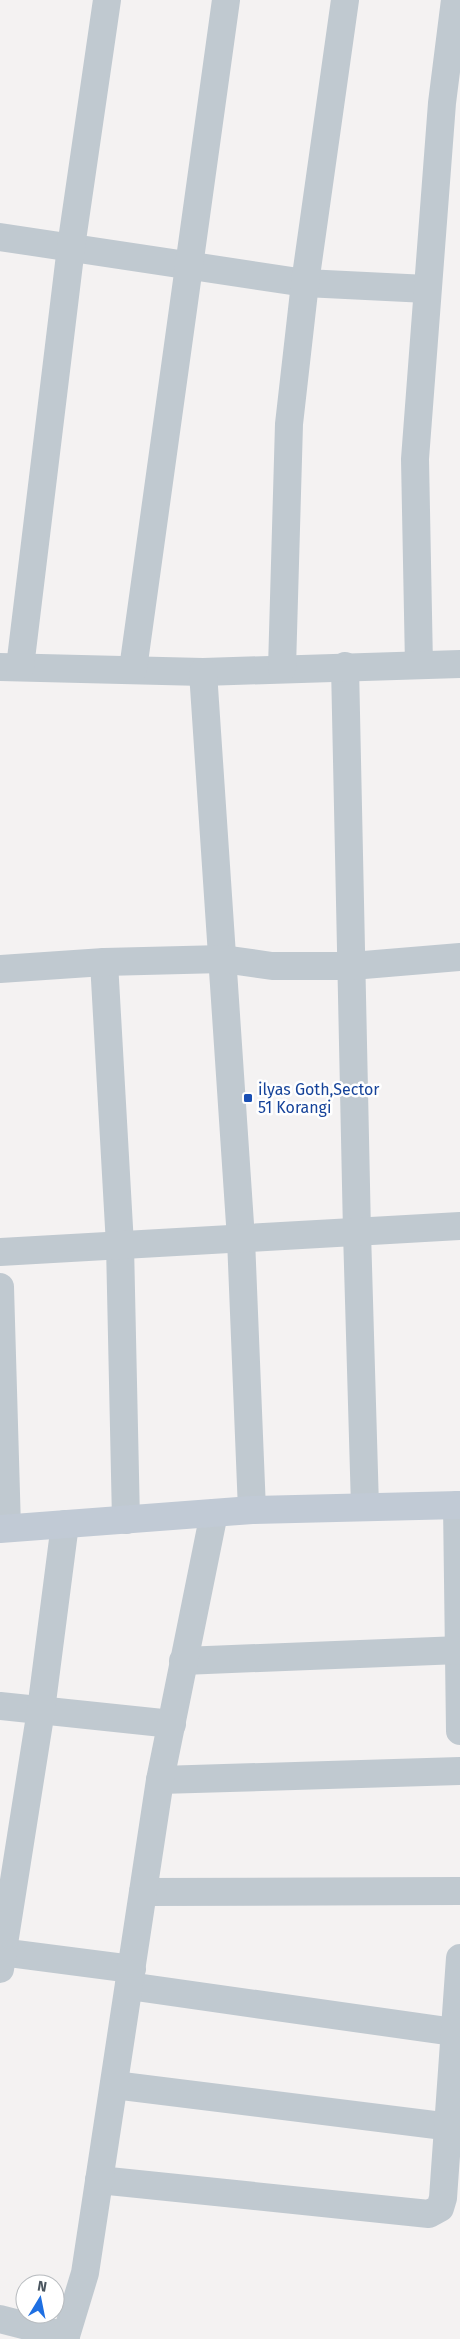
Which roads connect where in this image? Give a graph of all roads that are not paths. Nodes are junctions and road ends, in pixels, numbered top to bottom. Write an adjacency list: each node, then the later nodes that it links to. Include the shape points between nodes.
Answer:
1 (107, 0): 6 (street)
2 (226, 0): 7 (street)
3 (345, 0): 8 (street)
4 (455, 0): 9 (street, via 442,103)
5 (0, 237): 6 (street)
6 (71, 247): 7 (street); 13 (street)
7 (188, 266): 8 (street); 15 (street)
8 (305, 283): 9 (street); 14 (street, via 289,424)
9 (426, 289): 11 (street, via 415,459)
10 (460, 664): 11 (street)
11 (419, 665): 12 (street)
12 (345, 666): 14 (street); 20 (street)
13 (10, 667): 15 (street)
14 (282, 668): 16 (street)
15 (133, 669): 16 (street)
16 (203, 672): 18 (street)
17 (460, 957): 20 (street)
18 (223, 959): 19 (street); 20 (street, via 272,966); 24 (street)
19 (104, 962): 21 (street); 25 (street)
20 (352, 966): 23 (street)
21 (0, 969)
22 (460, 1226): 23 (street)
23 (357, 1232): 24 (street); 29 (street)
24 (240, 1239): 25 (street); 30 (street)
25 (120, 1245): 26 (street); 32 (street)
26 (0, 1252)
27 (0, 1287): 34 (street)
28 (459, 1505): 29 (street); 35 (street)
29 (365, 1507): 30 (street)
30 (252, 1510): 31 (street)
31 (214, 1513): 32 (street); 36 (street)
32 (126, 1520): 33 (street)
33 (65, 1524): 34 (street); 38 (street)
34 (4, 1528)
35 (459, 1650): 36 (street); 40 (street)
36 (183, 1661): 39 (street)
37 (0, 1706): 38 (street)
38 (41, 1710): 39 (street); 45 (street)
39 (172, 1724): 42 (street)
40 (460, 1731)
41 (460, 1770): 42 (street)
42 (160, 1780): 44 (street)
43 (460, 1891): 44 (street)
44 (143, 1892): 47 (street)
45 (1, 1958): 47 (street)
46 (460, 1958): 48 (street)
47 (130, 1978): 48 (street); 49 (street)
48 (457, 2032): 50 (street)
49 (114, 2085): 50 (street); 51 (street)
50 (454, 2128): 51 (street, via 444,2198 440,2208 428,2214)
51 (100, 2180): 53 (street, via 85,2273)
52 (0, 2319): 53 (street)
53 (66, 2338)

